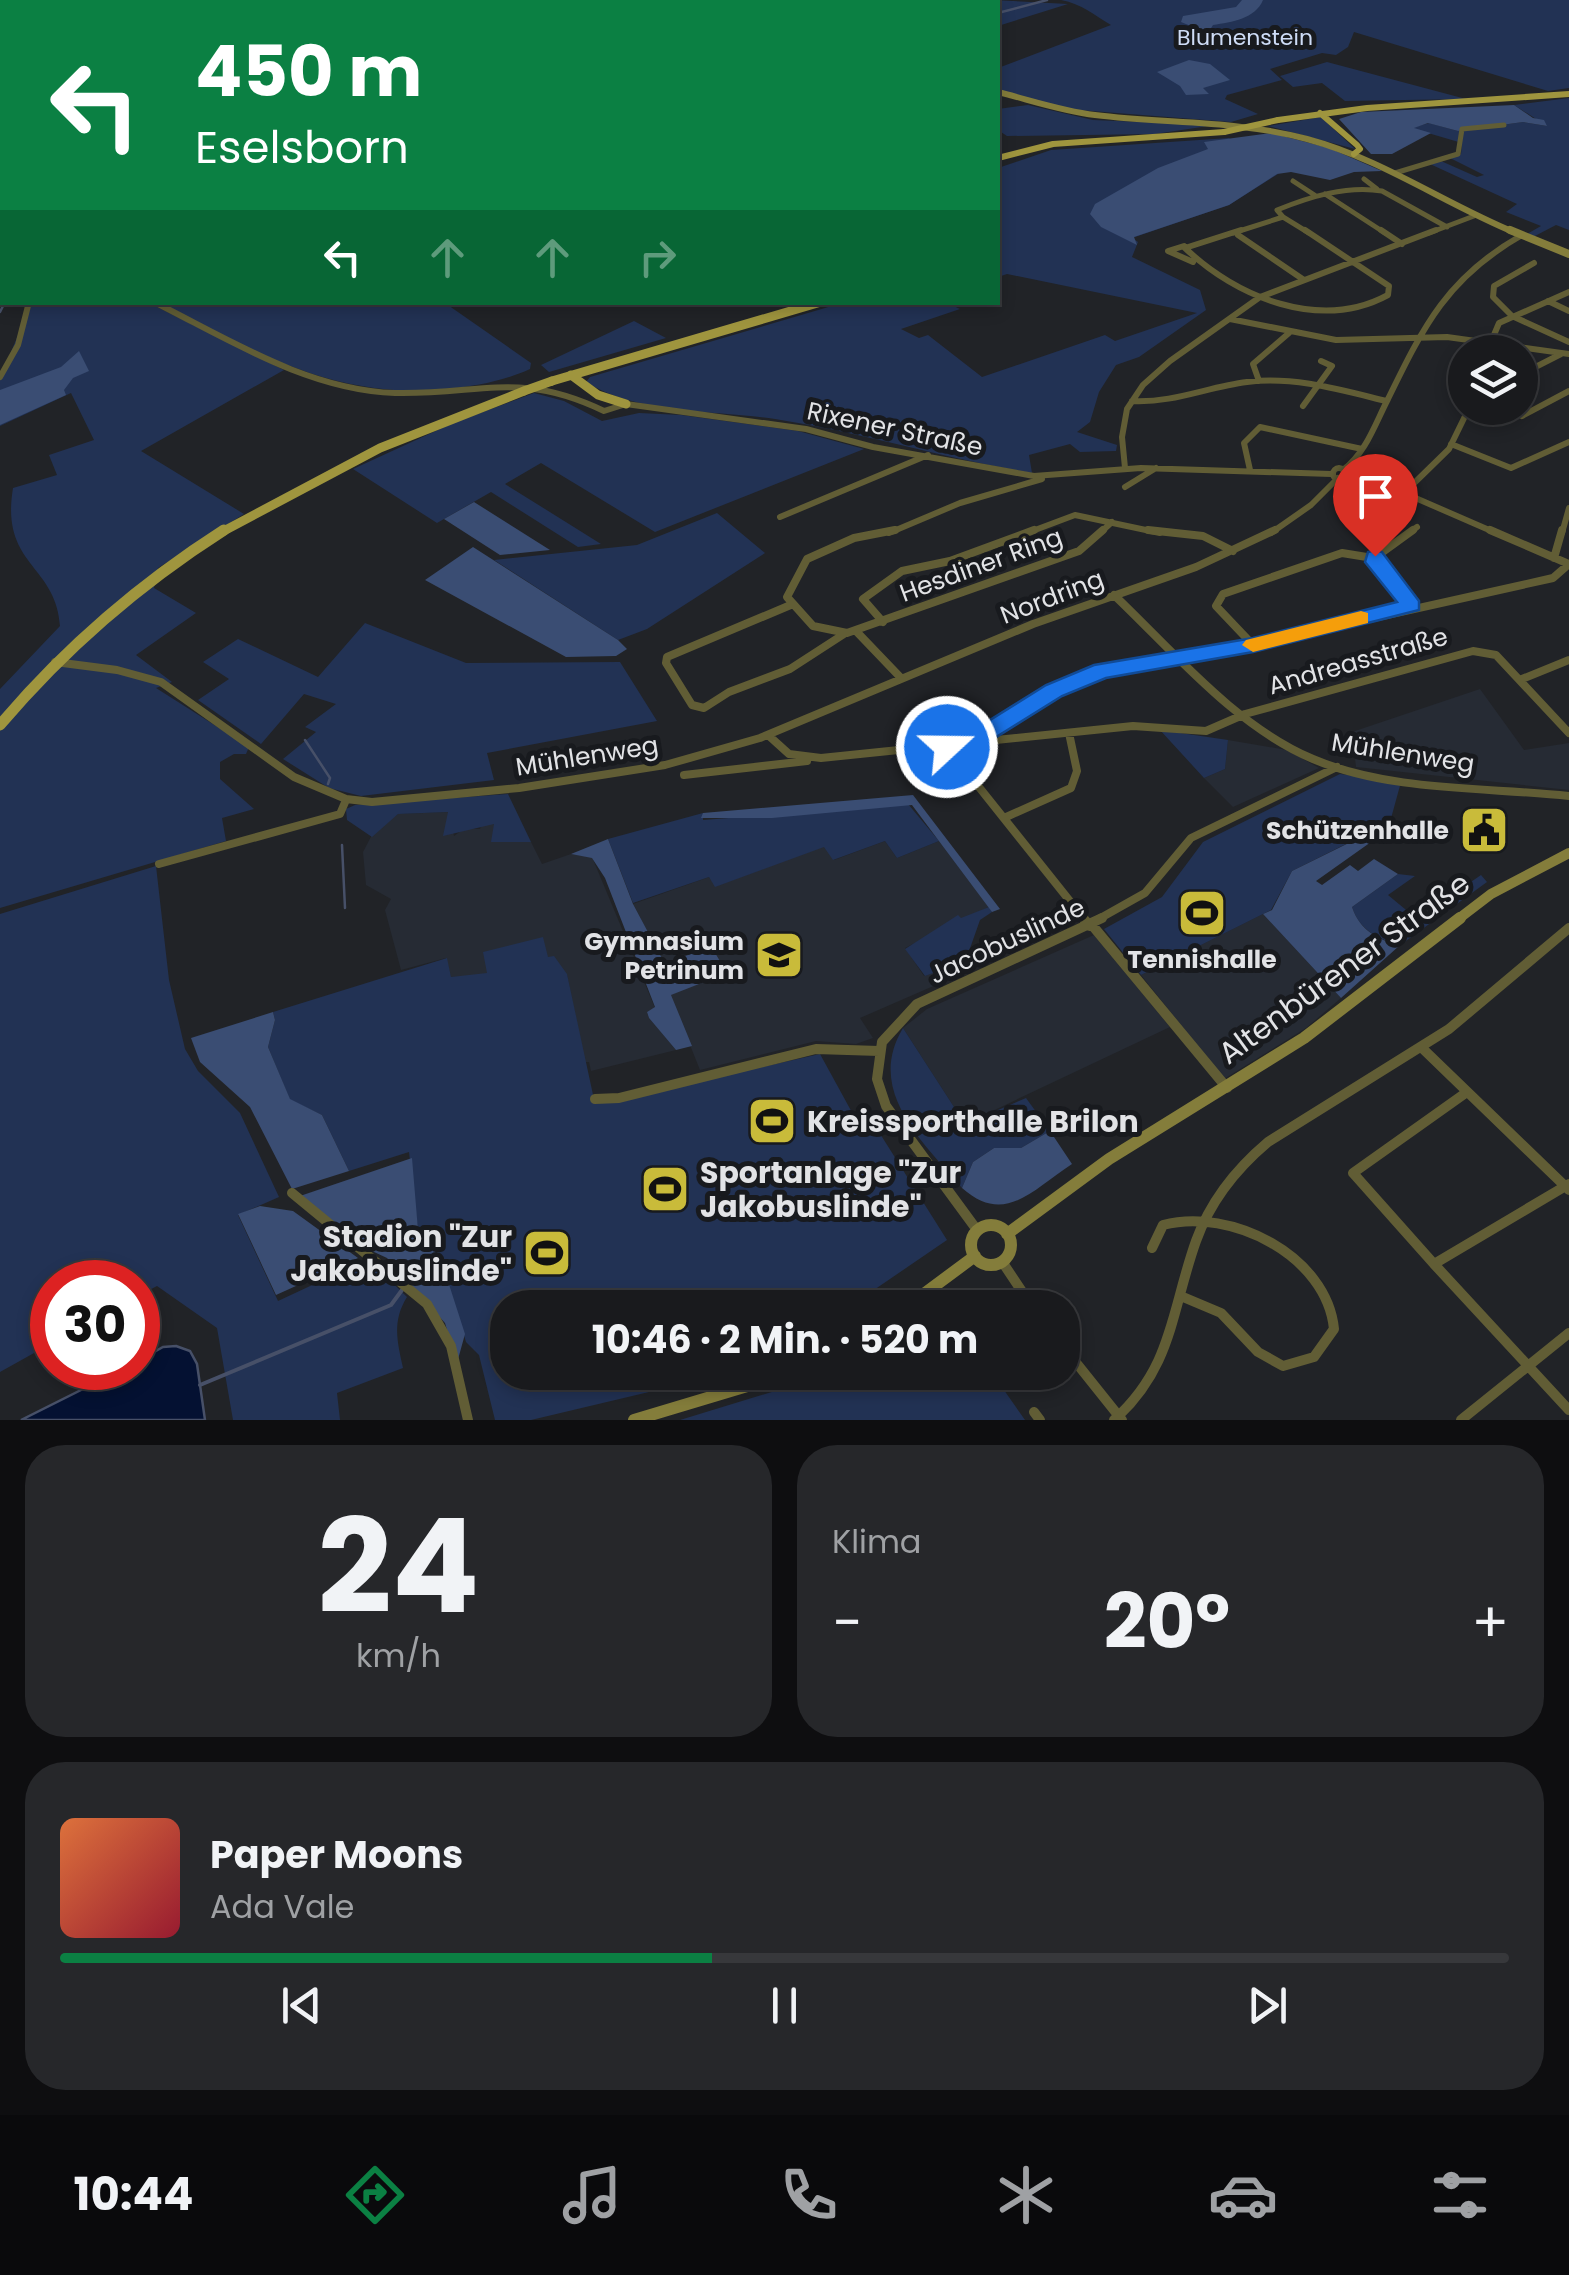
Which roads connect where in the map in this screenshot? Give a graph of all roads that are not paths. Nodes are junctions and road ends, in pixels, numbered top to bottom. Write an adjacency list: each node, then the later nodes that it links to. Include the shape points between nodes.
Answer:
1 (1000, 92): 5 (street, via 1092,115 1260,128)
2 (1569, 94): 3 (main road)
3 (1320, 113): 5 (main road, via 1357,144); 6 (main road, bridge, via 1171,140 1050,144)
4 (1504, 125): 7 (street, via 1462,129 1458,154)
5 (1354, 154): 7 (street)
6 (1000, 157)
7 (1395, 173): 13 (street)
8 (1364, 179): 10 (street)
9 (1293, 181): 12 (street)
10 (1377, 189): 11 (street); 15 (street)
11 (1325, 194): 12 (street); 18 (street)
12 (1316, 196): 14 (street, via 1279,206)
13 (1474, 216): 15 (street); 17 (street)
14 (1283, 217): 16 (street); 22 (street)
15 (1447, 228): 18 (street)
16 (1238, 235): 19 (street); 24 (street)
17 (1522, 235): 20 (street); 36 (street, Nordring, via 1461,273)
18 (1402, 244): 22 (street)
19 (1184, 246): 21 (street); 21 (street, via 1168,251)
20 (1569, 254)
21 (1196, 262): 26 (street)
22 (1355, 262): 24 (street); 26 (street, via 1383,280 1388,295 1302,312)
23 (1534, 263): 32 (street, via 1491,290)
24 (1305, 280): 26 (street)
25 (1569, 292): 27 (street)
26 (1260, 297): 33 (street)
27 (1548, 301): 31 (street); 32 (street)
28 (28, 305): 44 (street)
29 (160, 305): 50 (street, Rixener Straße, via 286,368 347,387 404,393 525,385 604,411)
30 (812, 305): 43 (main road)
31 (1569, 311)
32 (1512, 316): 35 (street); 38 (street)
33 (1230, 318): 34 (street); 48 (street, via 1156,372)
34 (1290, 332): 36 (street, via 1336,340); 45 (street, via 1253,364)
35 (1492, 335)
36 (1420, 336): 37 (street); 49 (street, Nordring)
37 (1448, 338)
38 (1569, 342)
39 (1538, 349): 40 (street)
40 (1566, 353): 42 (street)
41 (1321, 361): 46 (street, via 1332,366)
42 (1538, 366)
43 (571, 376): 50 (main road, via 593,393); 82 (main road, bridge, via 417,432 274,502 98,621)
44 (0, 377)
45 (1259, 380): 46 (street); 48 (street, via 1175,403)
46 (1320, 387): 49 (street); 51 (street)
47 (1569, 391): 52 (street)
48 (1132, 400): 58 (street, via 1123,428)
49 (1386, 401): 56 (street, Nordring)
50 (626, 404): 57 (street, Rixener Straße)
51 (1303, 406)
52 (1538, 407)
53 (1460, 425): 55 (street)
54 (1569, 442): 55 (street, via 1510,468)
55 (1451, 444): 64 (street)
56 (1362, 449): 60 (street, via 1260,427 1244,443); 61 (street, Nordring)
57 (929, 455): 62 (street, Rixener Straße); 66 (street)
58 (1125, 468): 59 (street, Rixener Straße); 62 (street, Rixener Straße)
59 (1156, 468): 60 (street, Rixener Straße); 63 (street)
60 (1250, 470): 61 (street, Rixener Straße)
61 (1340, 474): 64 (street, Rixener Straße); 69 (street, Nordring, via 1308,507)
62 (1046, 477): 74 (street, via 805,559 786,593)
63 (1125, 486)
64 (1404, 492): 71 (street, Rixener Straße)
65 (1569, 508): 71 (street)
66 (780, 516)
67 (1112, 522): 69 (street, Hesdiner Ring, via 1203,536); 76 (street, Hesdiner Ring, via 1079,551); 76 (street, Hesdiner Ring, via 1075,515 884,579 863,598)
68 (1417, 527): 70 (street)
69 (1232, 550): 73 (street, Nordring)
70 (1373, 558): 75 (street); 79 (street, via 1342,553 1223,594 1216,606)
71 (1554, 558): 72 (street, Rixener Straße)
72 (1569, 564): 75 (street, via 1553,578)
73 (1114, 595): 80 (street, Mühlenweg); 83 (street, Nordring)
74 (793, 604): 78 (street, via 813,626); 78 (street, Hesdiner Ring, via 667,657 692,705 704,708 790,669)
75 (1412, 606): 79 (street)
76 (883, 622): 77 (street, Hesdiner Ring)
77 (856, 630): 78 (street, Hesdiner Ring); 83 (street)
78 (844, 634)
79 (1253, 645): 80 (street)
80 (1182, 656): 85 (street, Mühlenweg); 87 (street, via 1094,673)
81 (1569, 660): 84 (street)
82 (55, 662): 86 (main road); 97 (street, Mühlenweg, via 155,680 296,776)
83 (901, 678): 90 (street, Nordring)
84 (1522, 679): 85 (street, Andreasstraße, via 1496,655 1456,654); 89 (street)
85 (1245, 714): 88 (street, Mühlenweg, via 1201,732 1146,726); 94 (street, Mühlenweg, via 1294,750)
86 (0, 725)
87 (990, 731): 91 (street, via 990,738); 92 (street)
88 (1069, 733): 91 (street, Mühlenweg); 98 (street, via 1077,771 1071,788)
89 (1569, 733)
90 (768, 735): 93 (street, Mühlenweg, via 789,754); 97 (street, Mühlenweg, via 595,778)
91 (1002, 741): 92 (street, Mühlenweg)
92 (950, 746): 93 (street, Mühlenweg); 98 (street)
93 (821, 758): 95 (street, Mühlenweg)
94 (1337, 767): 96 (street, Mühlenweg); 101 (street, Jacobuslinde, via 1191,838 1145,893)
95 (684, 775)
96 (1569, 796)
97 (346, 800): 100 (street, Mühlenweg, via 340,814)
98 (1004, 818): 101 (street)
99 (1569, 853): 105 (street, Altenbürener Straße, via 1491,894 1316,1030)
100 (159, 864)
101 (1091, 925): 104 (street, Jacobuslinde, via 917,1004 896,1022); 105 (street)
102 (1569, 928): 103 (street)
103 (1421, 1047): 106 (street); 110 (street, via 1262,1146)
104 (879, 1051): 107 (street, via 816,1049); 111 (street, via 877,1079 886,1106)
105 (1227, 1088): 112 (street, Altenbürener Straße, via 1108,1160)
106 (1467, 1092): 108 (street); 116 (street, via 1353,1173)
107 (595, 1099)
108 (1568, 1187): 116 (street)
109 (292, 1193): 126 (street, via 316,1219 396,1275 440,1322)
110 (1206, 1220): 113 (street, via 1167,1222); 119 (street); 119 (street, via 1306,1265 1330,1302 1332,1336 1304,1364 1281,1366 1262,1356 1219,1311)
111 (977, 1230): 112 (street, via 988,1226); 114 (street, via 971,1242)
112 (1006, 1234): 115 (street, via 1012,1250)
113 (1152, 1248)
114 (975, 1256): 115 (street, via 985,1264); 117 (street)
115 (1002, 1263): 118 (street)
116 (1434, 1264): 121 (street)
117 (929, 1290)
118 (1020, 1290)
119 (1184, 1297): 125 (street, via 1164,1354)
120 (1569, 1333): 121 (street)
121 (1530, 1365): 124 (street); 128 (street)
122 (1080, 1369): 125 (street)
123 (734, 1390): 127 (street)
124 (1569, 1410)
125 (1118, 1419)
126 (468, 1420)
127 (634, 1420)
128 (1461, 1420)

